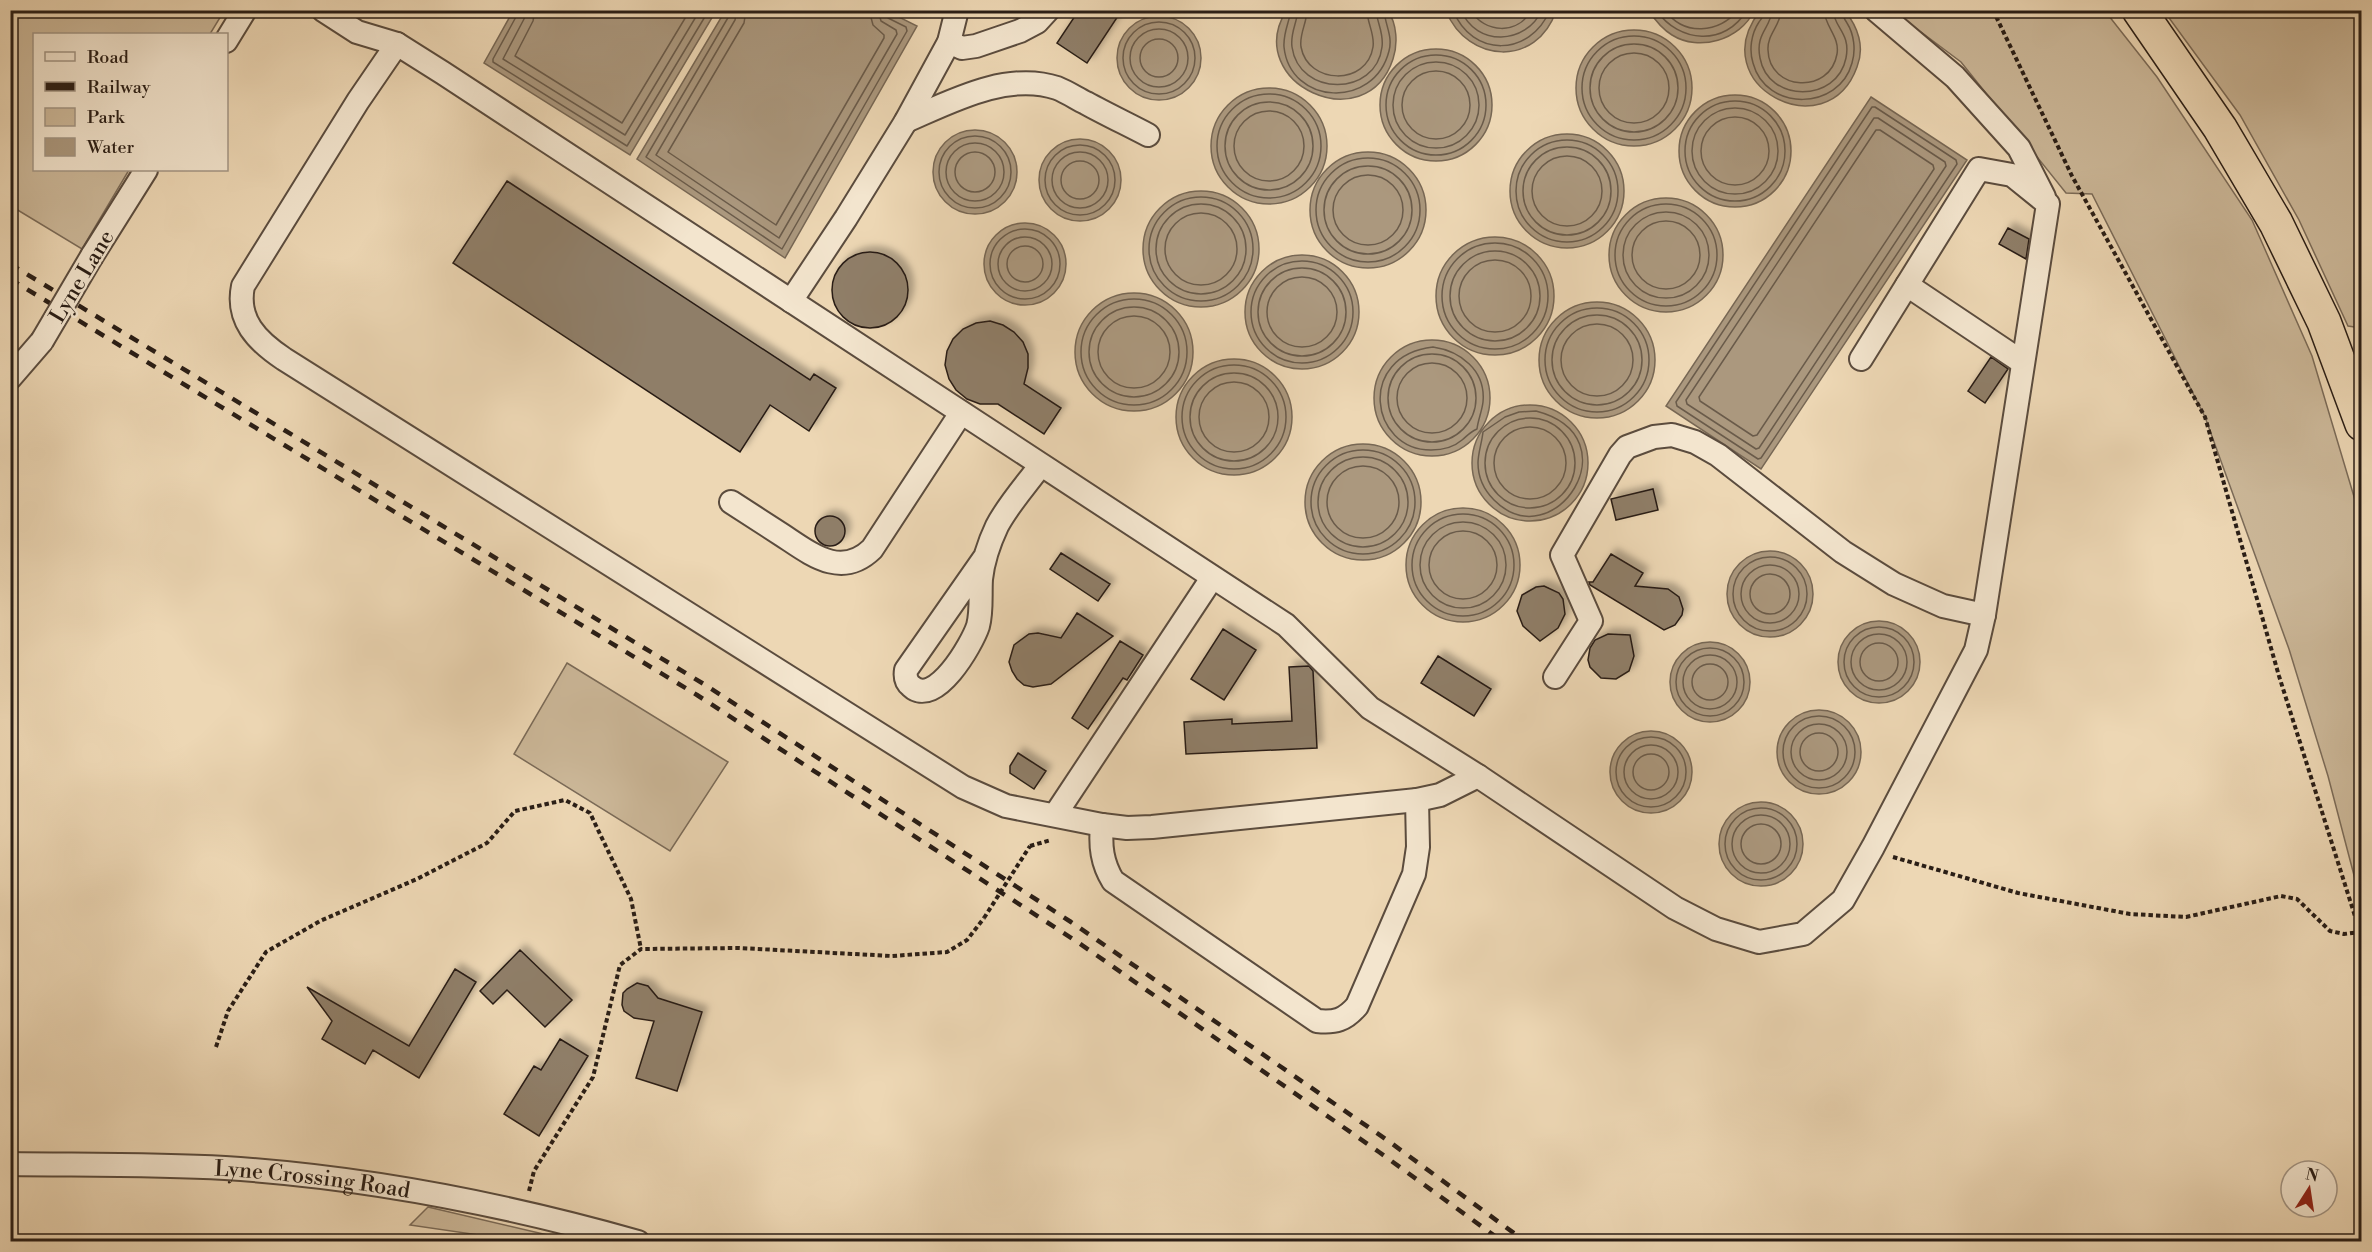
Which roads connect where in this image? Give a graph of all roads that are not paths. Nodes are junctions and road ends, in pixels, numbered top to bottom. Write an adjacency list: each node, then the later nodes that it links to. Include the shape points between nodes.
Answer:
1 (245, 10): 7 (street)
2 (323, 10): 9 (street, via 357,32)
3 (957, 10): 8 (street)
4 (1048, 10): 8 (street, via 1020,31 976,46 962,48)
5 (1876, 10): 13 (street, via 1955,77 2019,148)
6 (2139, 10): 20 (highway, via 2220,128 2276,223 2324,322)
7 (228, 37)
8 (949, 42): 10 (street)
9 (397, 44): 15 (street); 29 (street, via 243,286 243,315 260,339 284,359 963,787 1006,806)
10 (906, 121): 11 (street, via 986,90 1035,85 1056,88); 15 (street)
11 (1148, 135)
12 (145, 171): 18 (street, Lyne Lane, bridge, via 42,341)
13 (2048, 204): 14 (street, via 2012,175 1979,169); 17 (street)
14 (1907, 285): 16 (street); 17 (street)
15 (791, 301): 19 (street)
16 (1861, 359)
17 (2022, 362): 25 (street)
18 (10, 378)
19 (961, 413): 21 (street); 22 (street, via 872,549 855,561 836,563 817,558)
20 (2361, 424)
21 (1040, 466): 23 (street, via 998,525); 24 (street)
22 (731, 502)
23 (986, 557): 23 (street, via 978,626 968,647 932,689 915,689 906,680 906,670)
24 (1212, 578): 27 (street, via 1286,625 1370,708); 29 (street)
25 (1984, 615): 26 (street, via 1943,606 1894,584 1843,552 1718,455 1672,435 1654,437 1627,447 1620,455 1562,555 1591,621); 27 (street, via 1976,650 1873,847 1842,900 1803,934 1760,942 1716,929 1675,908)
26 (1555, 677)
27 (1478, 776): 28 (street, via 1440,795)
28 (1416, 800): 30 (street, via 1152,827); 30 (street, via 1418,847 1414,874 1357,1006 1334,1023 1317,1021 1113,881 1100,844)
29 (1055, 815): 30 (street)
30 (1102, 825)
31 (10, 1164): 32 (street, Lyne Crossing Road, via 226,1168 405,1189 525,1212)
32 (609, 1238): 33 (street, Lyne Crossing Road)
33 (638, 1242)

